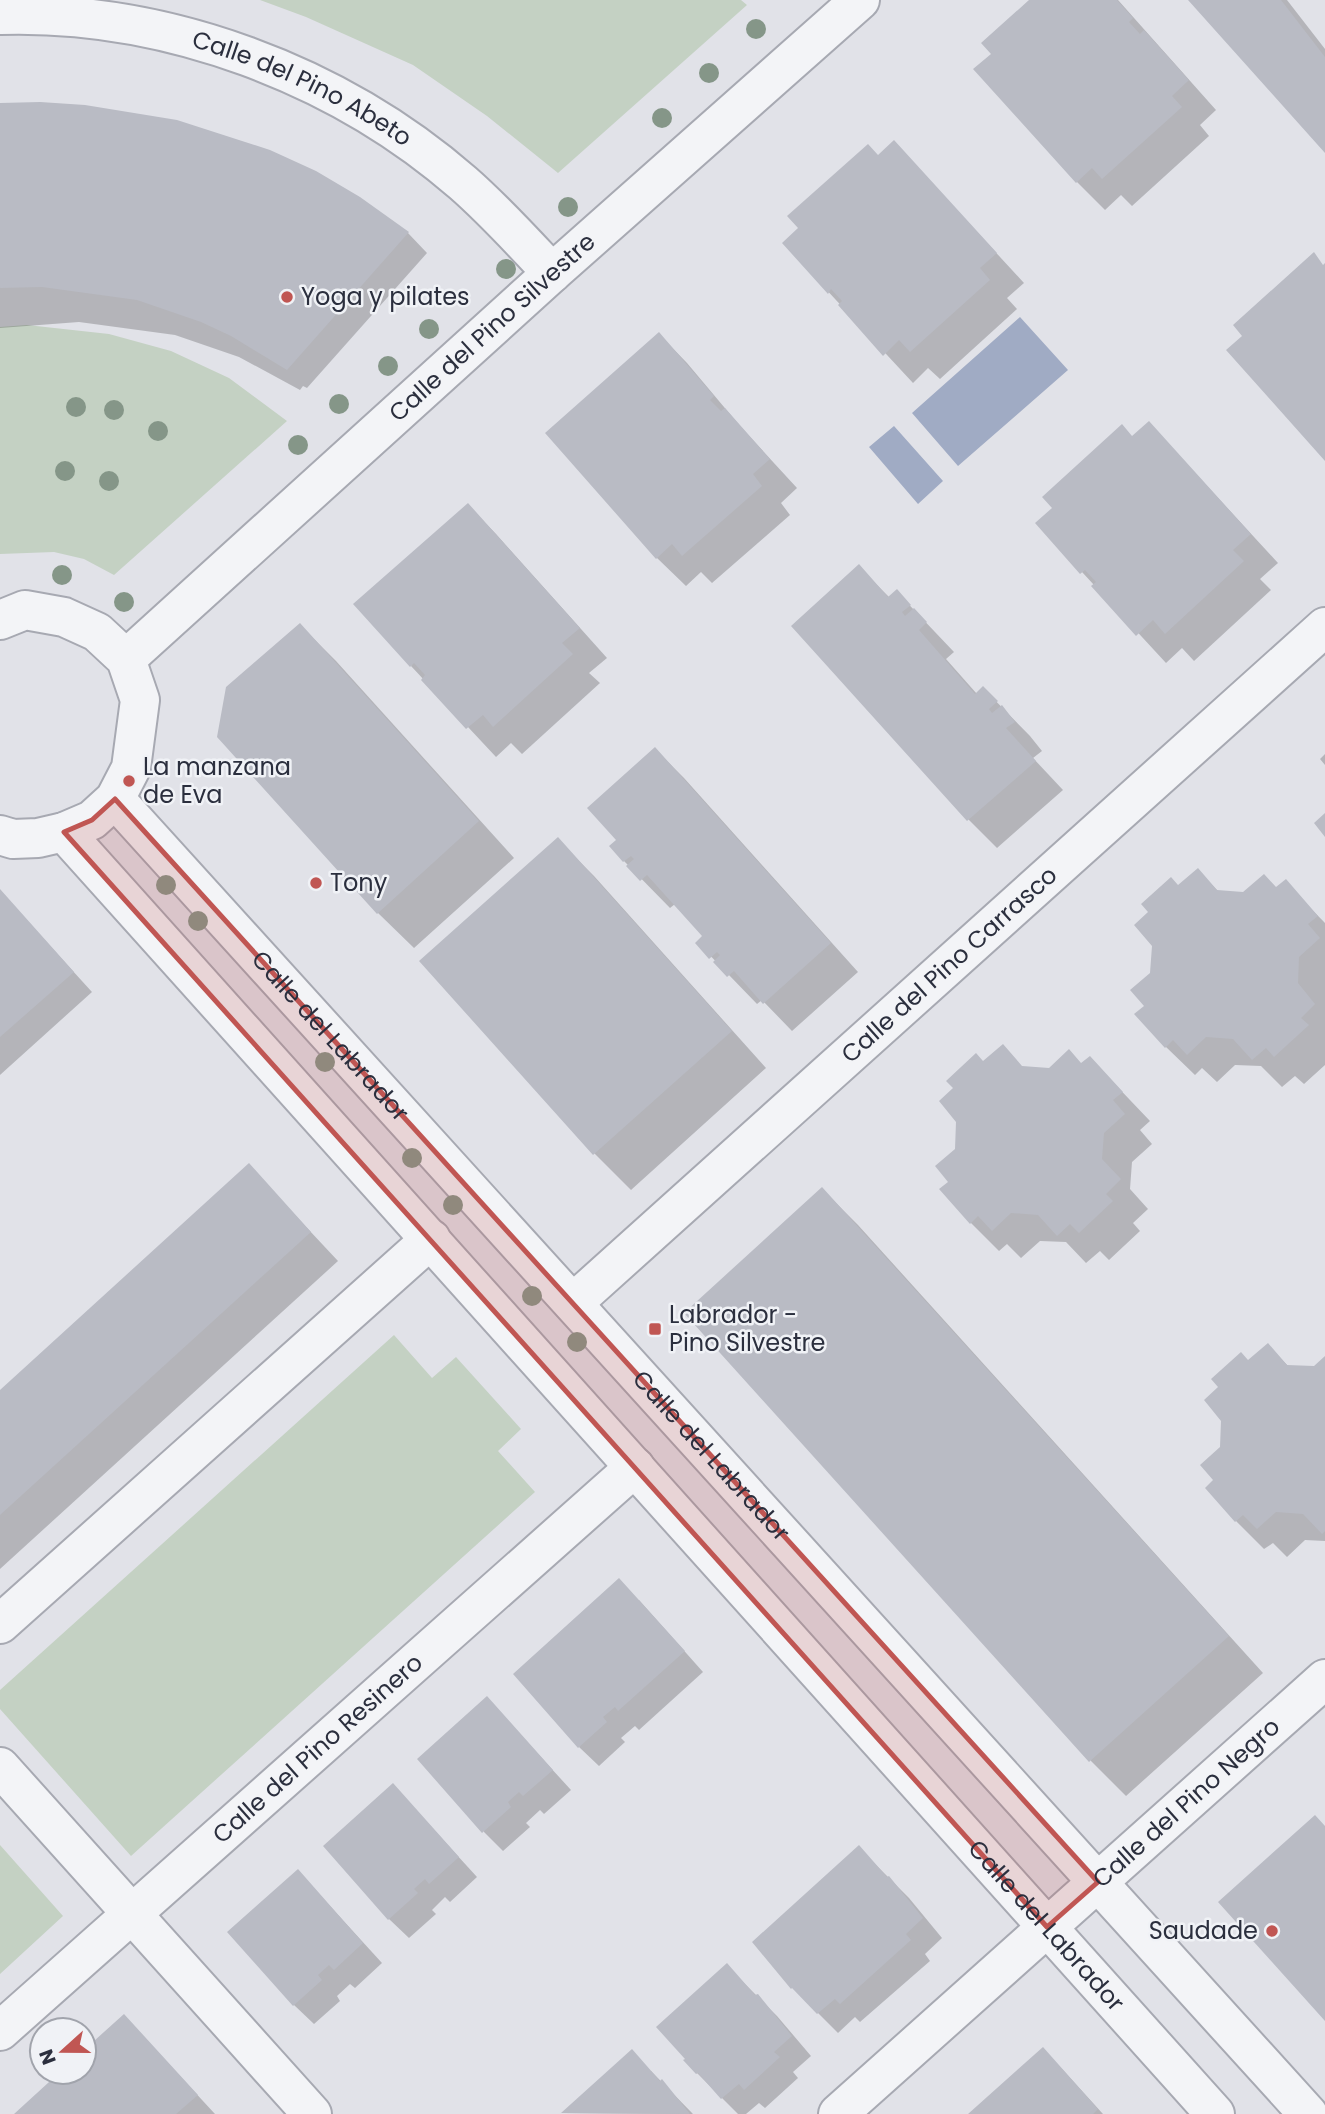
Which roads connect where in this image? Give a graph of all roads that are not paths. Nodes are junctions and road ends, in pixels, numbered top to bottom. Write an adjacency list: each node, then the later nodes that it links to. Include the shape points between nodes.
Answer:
1 (860, 0): 3 (street, Calle del Pino Silvestre)
2 (0, 15): 3 (street, Calle del Pino Abeto, via 110,22 174,35 296,76 410,141 494,210)
3 (552, 273): 6 (street, Calle del Pino Silvestre)
4 (0, 620): 6 (street, via 26,610 64,617 97,632)
5 (1325, 627): 11 (street, Calle del Pino Carrasco)
6 (126, 659): 7 (street, via 140,700 131,768)
7 (115, 799): 8 (street, via 92,820); 11 (street, Calle del Labrador)
8 (64, 832): 9 (street, via 38,838); 10 (street, Calle del Labrador)
9 (0, 835)
10 (430, 1239): 12 (street, Calle del Labrador); 13 (street)
11 (573, 1303): 16 (street, Calle del Labrador)
12 (635, 1467): 17 (street, Calle del Pino Resinero); 18 (street, Calle del Labrador)
13 (0, 1623)
14 (1325, 1679): 16 (street, Calle del Pino Negro)
15 (0, 1767): 17 (street)
16 (1098, 1882): 18 (street, Calle del Pino Negro); 23 (street, Calle del Labrador)
17 (132, 1914): 19 (street, Calle del Pino Resinero); 20 (street)
18 (1047, 1927): 21 (street, Calle del Pino Negro); 22 (street, Calle del Labrador)
19 (0, 2031)
20 (312, 2114)
21 (838, 2114)
22 (1214, 2114)
23 (1308, 2114)

